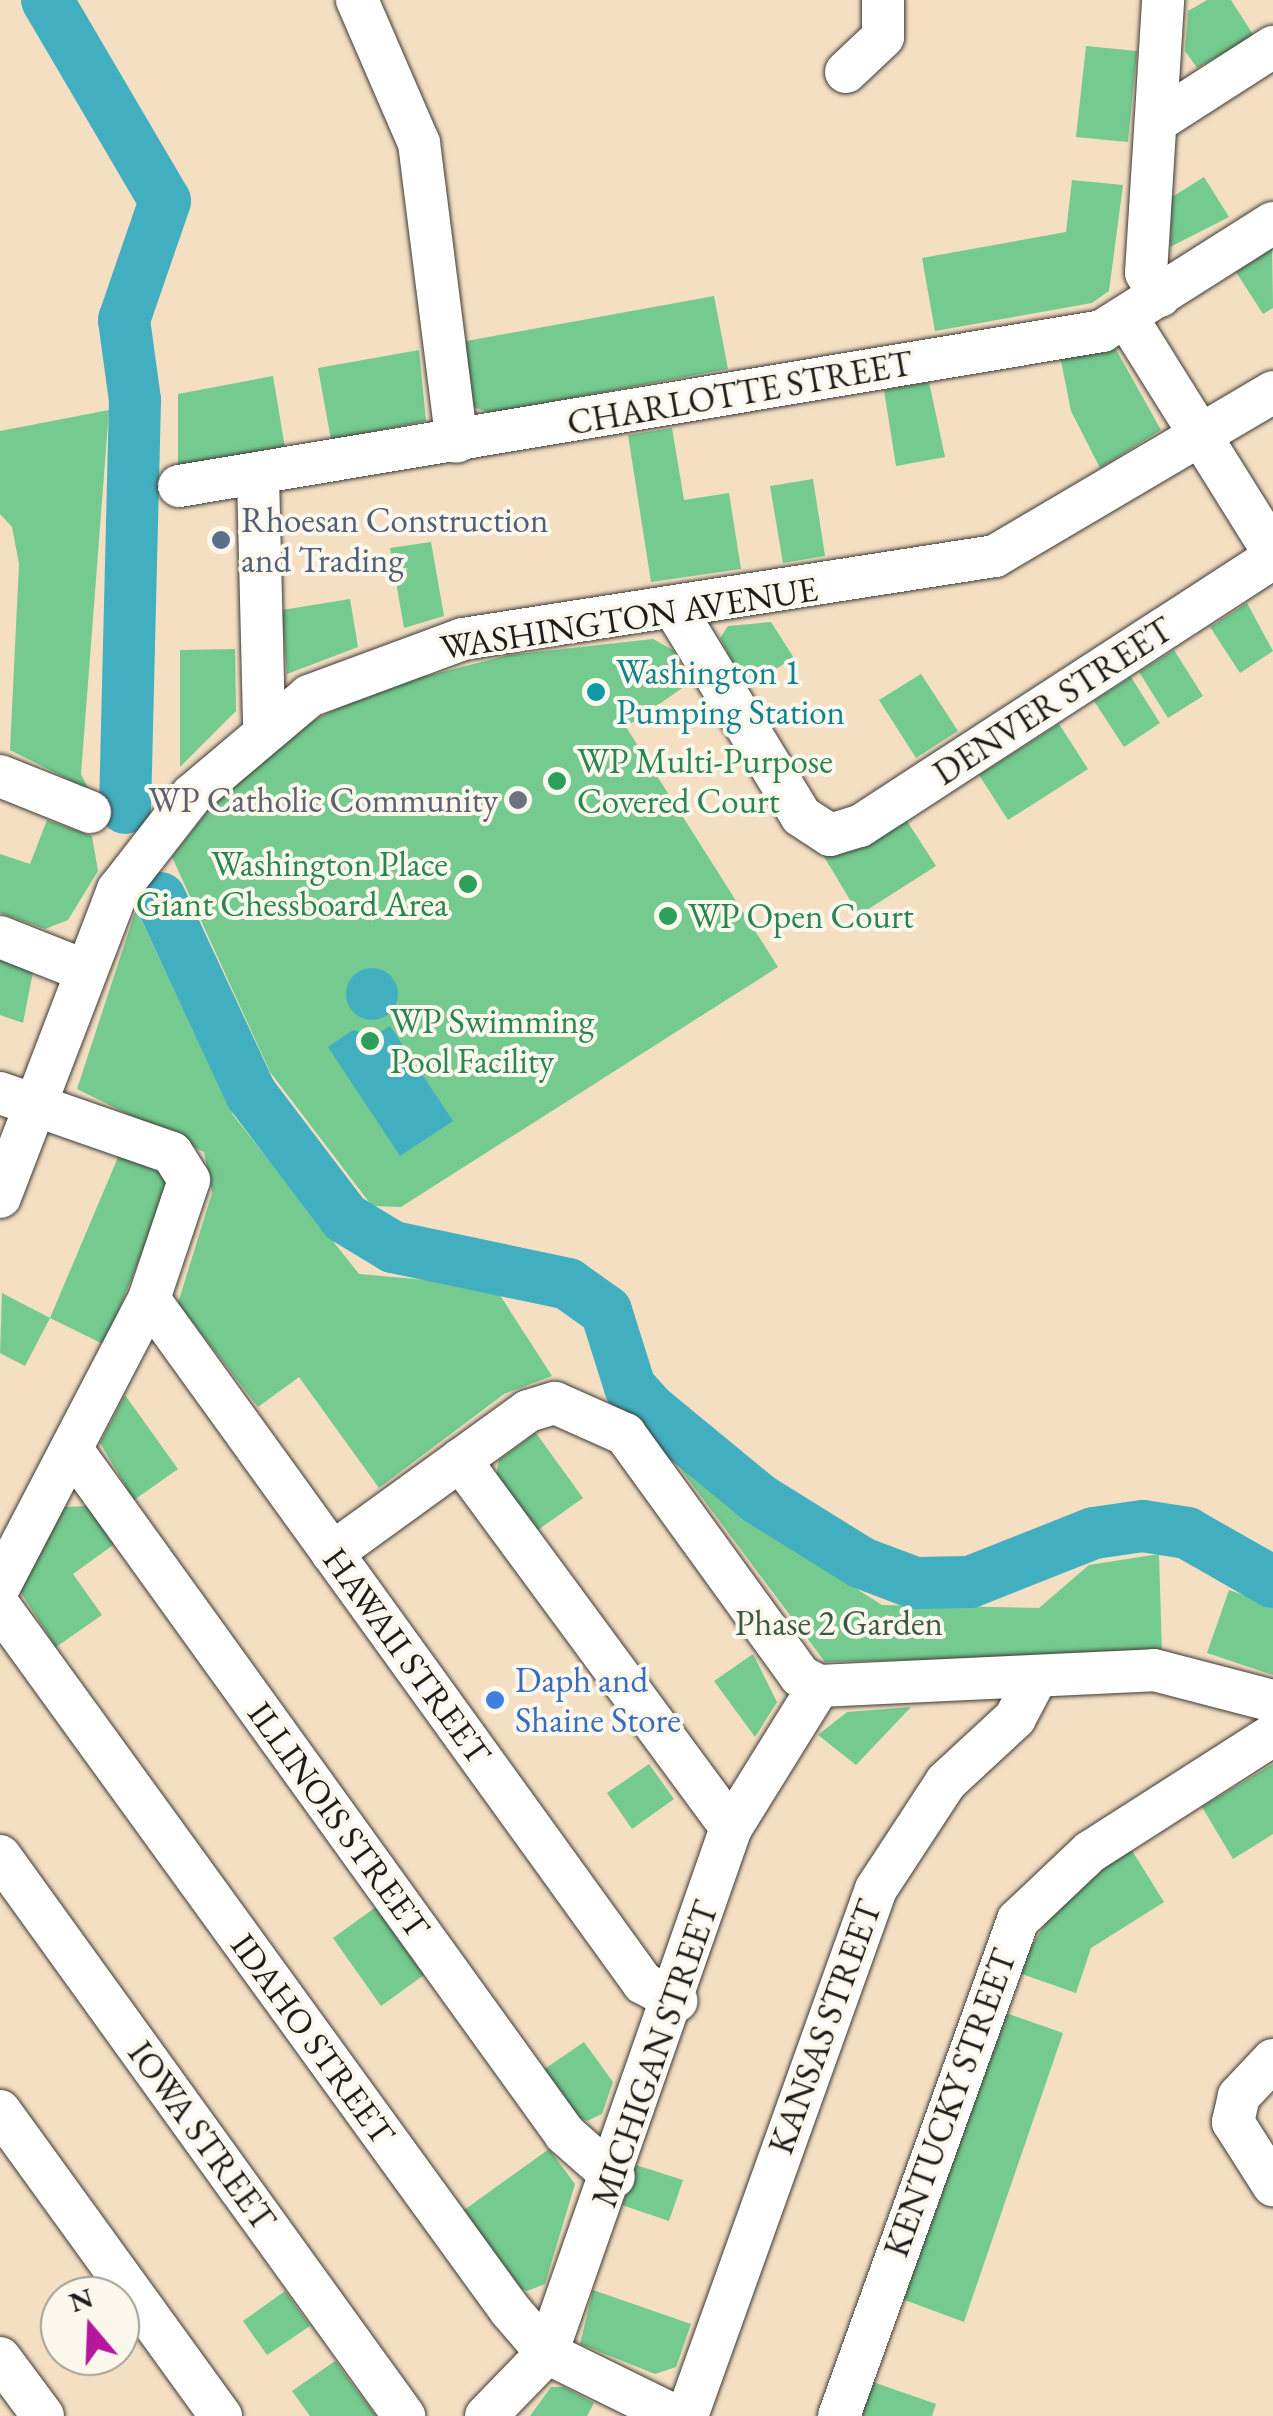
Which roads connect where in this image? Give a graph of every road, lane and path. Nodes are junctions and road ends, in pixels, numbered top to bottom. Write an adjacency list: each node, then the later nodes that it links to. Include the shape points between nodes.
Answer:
1 (357, 0): 11 (street, via 419,143)
2 (883, 0): 5 (street, via 883,37)
3 (1163, 0): 6 (street)
4 (1273, 48): 6 (street)
5 (846, 72)
6 (1156, 122): 8 (street)
7 (1273, 223): 8 (street, CHARLOTTE STREET)
8 (1143, 307): 10 (street); 11 (street, CHARLOTTE STREET, via 1102,331)
9 (1273, 392): 10 (street, WASHINGTON AVENUE)
10 (1202, 438): 14 (street); 15 (street, WASHINGTON AVENUE, via 995,556)
11 (457, 442): 12 (street, CHARLOTTE STREET)
12 (258, 476): 13 (street, CHARLOTTE STREET); 16 (street)
13 (178, 486)
14 (1273, 555): 15 (street, DENVER STREET, via 860,826 830,835 801,816)
15 (676, 611): 16 (street, WASHINGTON AVENUE, via 430,648 333,683)
16 (264, 728): 20 (street, WASHINGTON AVENUE, via 159,831 118,890)
17 (0, 776): 18 (street)
18 (90, 812)
19 (0, 938): 20 (street)
20 (81, 968): 21 (street, WASHINGTON AVENUE)
21 (18, 1099): 22 (street, WASHINGTON AVENUE); 23 (street, via 172,1153 186,1170 189,1194)
22 (0, 1196)
23 (148, 1299): 24 (street); 26 (street, HAWAII STREET)
24 (75, 1454): 27 (street); 38 (street, ILLINOIS STREET, via 565,2134)
25 (460, 1460): 26 (street); 30 (street, via 554,1403 626,1434 800,1676); 33 (street)
26 (332, 1552): 35 (street, HAWAII STREET, via 644,1983)
27 (0, 1584)
28 (0, 1607): 40 (street, IDAHO STREET)
29 (1035, 1680): 30 (street); 31 (street, via 1185,1672); 47 (street, KANSAS STREET, via 1015,1718 946,1782 867,1906)
30 (819, 1686): 33 (street, MICHIGAN STREET)
31 (1273, 1701)
32 (1273, 1736): 48 (street, KENTUCKY STREET, via 1090,1852 1018,1920)
33 (731, 1828): 35 (street, MICHIGAN STREET)
34 (0, 1856): 44 (street, IOWA STREET)
35 (678, 2001): 38 (street, MICHIGAN STREET)
36 (1273, 2060): 39 (street, via 1239,2096 1233,2122)
37 (0, 2111): 43 (street)
38 (614, 2176): 40 (street, MICHIGAN STREET)
39 (1273, 2185)
40 (547, 2353): 45 (street, MICHIGAN STREET); 46 (street, IDAHO STREET)
41 (0, 2358): 42 (street)
42 (42, 2416)
43 (221, 2416)
44 (404, 2416)
45 (486, 2416)
46 (675, 2416)
47 (687, 2416)
48 (838, 2416)

